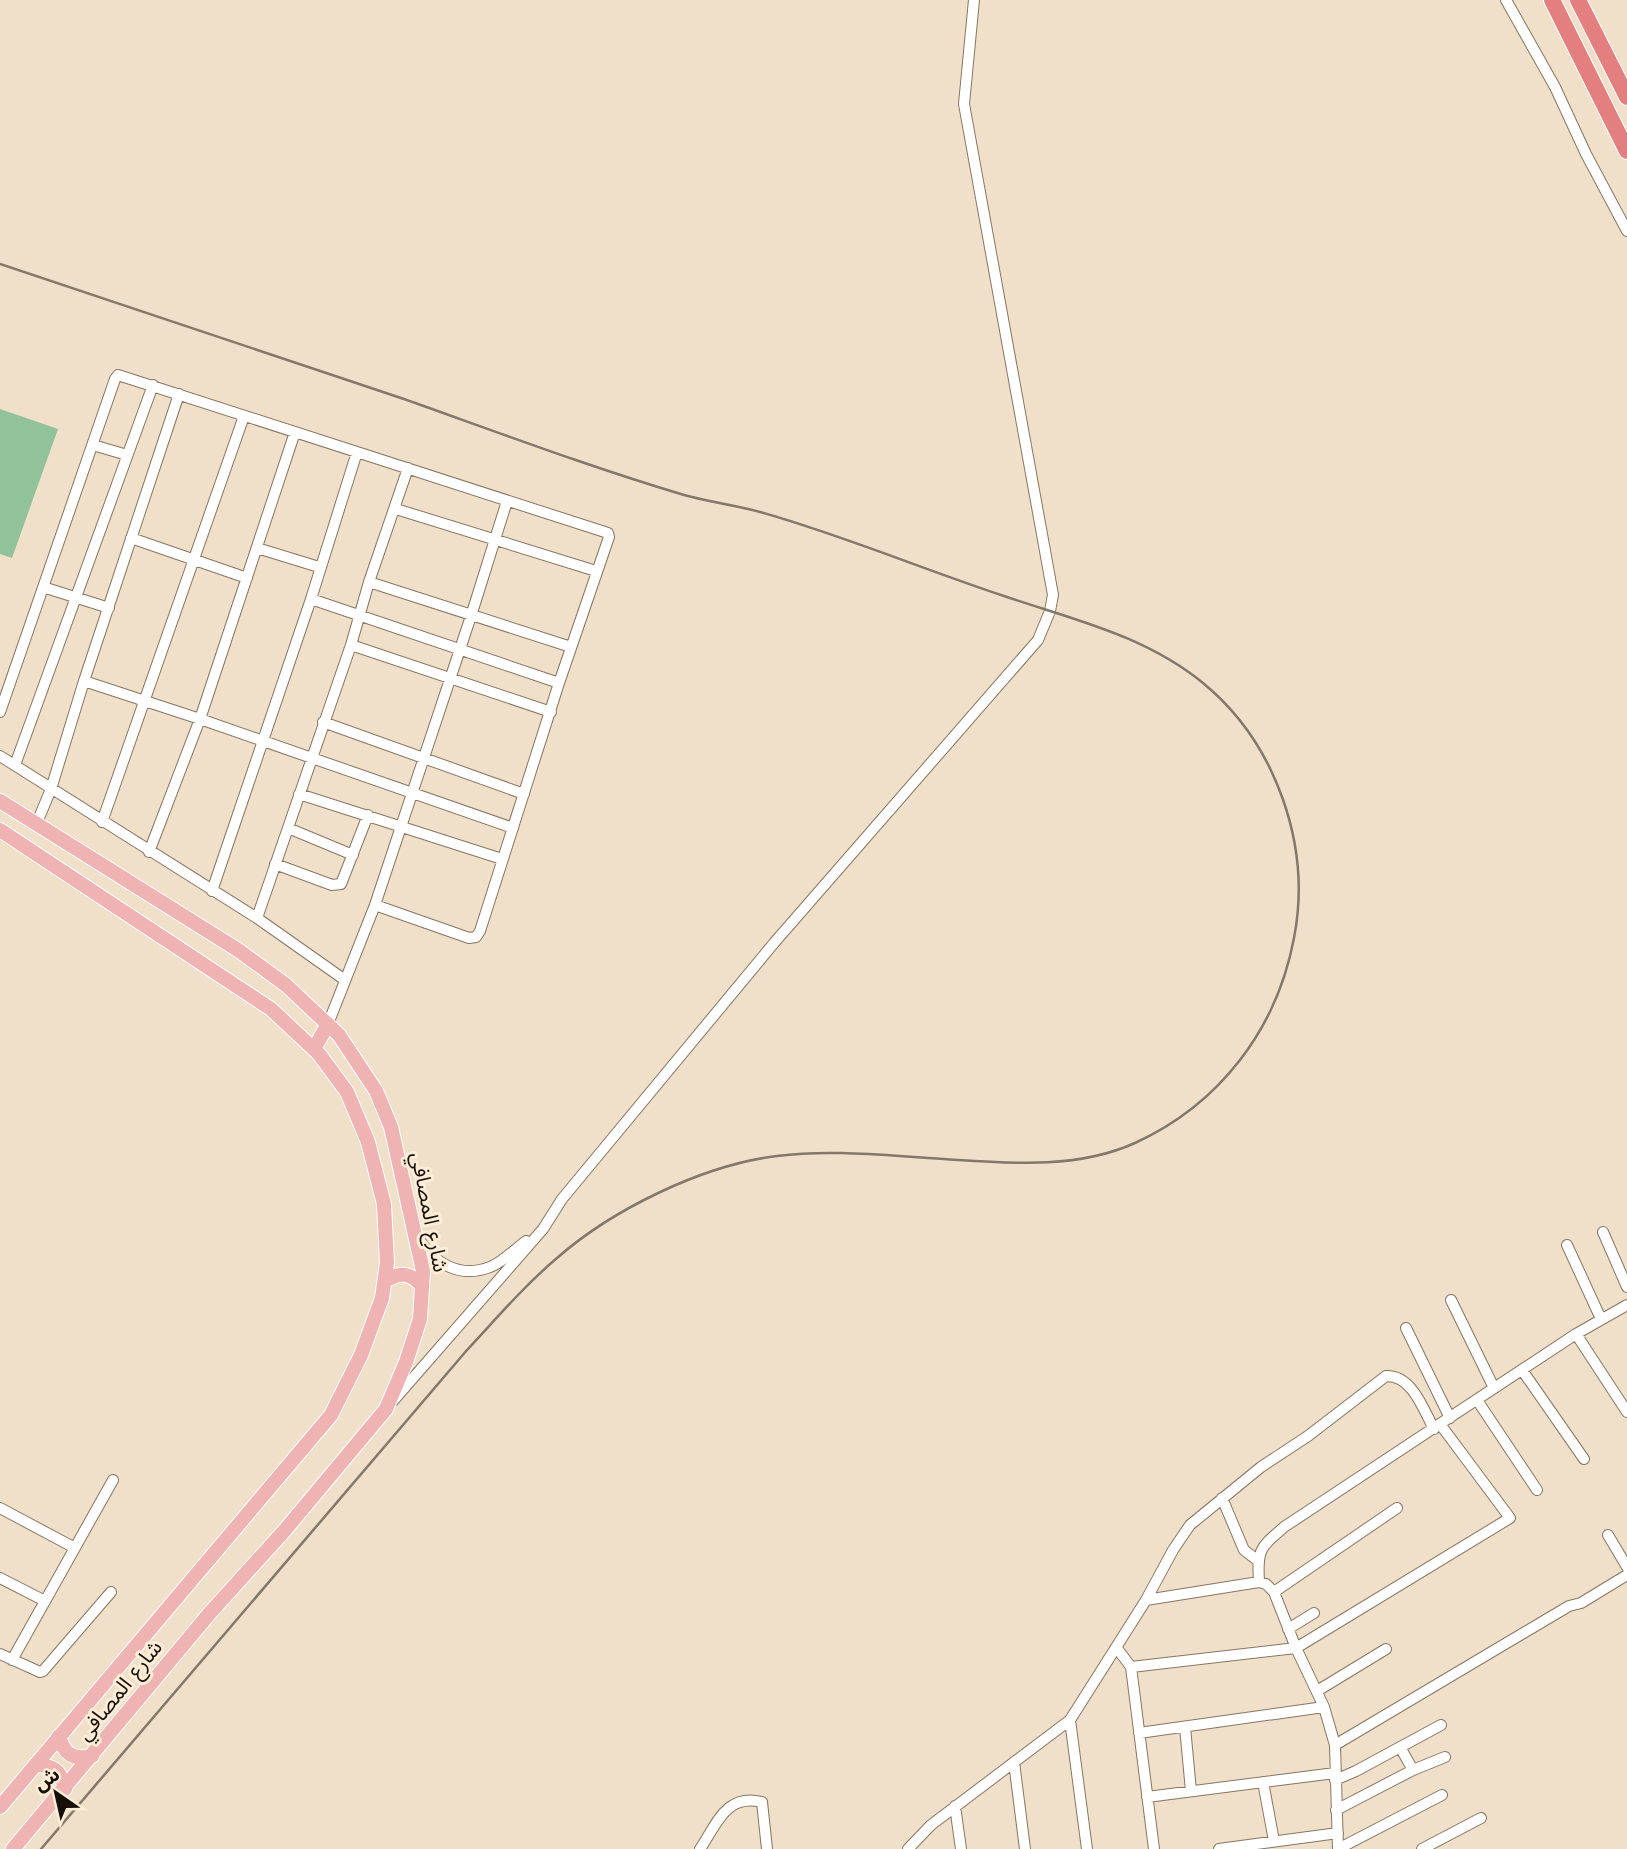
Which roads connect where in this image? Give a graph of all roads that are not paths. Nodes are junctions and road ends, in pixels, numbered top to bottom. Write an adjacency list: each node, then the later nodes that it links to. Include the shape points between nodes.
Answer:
1 (974, 0): 74 (street, via 964,104 1053,595 1050,611 1038,640 774,943 562,1199)
2 (1506, 0): 7 (street)
3 (1552, 0): 6 (highway)
4 (1577, 0): 5 (highway)
5 (1627, 97)
6 (1627, 151)
7 (1627, 231)
8 (153, 385): 9 (street); 12 (street, via 118,375); 14 (street)
9 (179, 394): 10 (street); 18 (street)
10 (244, 416): 11 (street); 21 (street)
11 (295, 432): 13 (street); 20 (street)
12 (93, 445): 14 (street); 26 (street)
13 (357, 452): 15 (street); 22 (street)
14 (127, 455): 27 (street)
15 (408, 468): 16 (street); 17 (street)
16 (507, 501): 19 (street); 23 (street, via 608,533)
17 (396, 509): 19 (street); 25 (street)
18 (131, 538): 21 (street); 29 (street)
19 (496, 540): 23 (street); 31 (street)
20 (257, 548): 22 (street); 24 (street)
21 (195, 559): 24 (street); 38 (street)
22 (319, 567): 28 (street)
23 (596, 570): 33 (street)
24 (247, 578): 41 (street)
25 (369, 582): 30 (street); 31 (street)
26 (44, 587): 27 (street); 39 (street)
27 (76, 598): 29 (street); 47 (street)
28 (311, 598): 30 (street); 43 (street)
29 (109, 608): 36 (street)
30 (359, 615): 32 (street); 34 (street)
31 (471, 616): 33 (street); 34 (street)
32 (351, 645): 35 (street); 42 (street)
33 (572, 648): 37 (street)
34 (460, 649): 35 (street); 37 (street)
35 (450, 677): 40 (street); 45 (street)
36 (84, 681): 38 (street); 48 (street)
37 (559, 683): 40 (street)
38 (144, 702): 41 (street); 54 (street)
39 (0, 712)
40 (551, 712): 51 (street)
41 (200, 719): 43 (street); 61 (street)
42 (323, 722): 45 (street); 46 (street)
43 (262, 742): 46 (street); 65 (street)
44 (0, 755): 47 (street)
45 (423, 758): 49 (street); 51 (street)
46 (311, 759): 49 (street); 50 (street)
47 (15, 765): 48 (street)
48 (51, 789): 54 (street); 55 (street)
49 (412, 793): 56 (street); 58 (street)
50 (299, 794): 53 (street); 57 (street)
51 (524, 794): 58 (street)
52 (0, 801): 55 (main road, شارع المصافي)
53 (368, 815): 56 (street); 62 (street)
54 (102, 822): 61 (street)
55 (34, 823): 59 (main road, via 24,820 19,828); 60 (main road); 69 (main road, شارع المصافي, via 238,950)
56 (402, 825): 63 (street); 66 (street)
57 (288, 828): 62 (street); 64 (street)
58 (513, 828): 63 (street)
59 (3, 832): 60 (main road, شارع المصافي)
60 (28, 848): 71 (main road, شارع المصافي, via 271,1009)
61 (149, 852): 65 (street)
62 (353, 855): 64 (street, via 341,884 332,885)
63 (502, 859): 66 (street, via 476,937)
64 (275, 864): 67 (street)
65 (212, 891): 67 (street)
66 (375, 905): 68 (street)
67 (257, 918): 68 (street)
68 (345, 980): 70 (street)
69 (313, 1011): 70 (main road, شارع المصافي); 71 (main road, via 319,1033)
70 (328, 1024): 71 (main road); 72 (main road, شارع المصافي)
71 (309, 1045): 73 (main road, شارع المصافي)
72 (376, 1091): 73 (main road, via 362,1091); 75 (main road, شارع المصافي, via 391,1127)
73 (351, 1101): 78 (main road, شارع المصافي, via 368,1142 384,1204)
74 (543, 1229): 75 (street, via 492,1267 465,1271 444,1266); 89 (street)
75 (414, 1231): 79 (main road, شارع المصافي)
76 (1603, 1232): 80 (street)
77 (1567, 1245): 83 (street)
78 (385, 1281): 79 (main road, via 406,1274); 123 (main road, شارع المصافي, via 361,1355 331,1415)
79 (422, 1286): 89 (main road, شارع المصافي, via 420,1319)
80 (1627, 1287)
81 (1451, 1300): 87 (street)
82 (1627, 1305): 83 (street)
83 (1601, 1320): 85 (street)
84 (1406, 1328): 91 (street)
85 (1576, 1334): 86 (street); 90 (street)
86 (1522, 1370): 87 (street); 92 (street)
87 (1494, 1388): 88 (street)
88 (1477, 1399): 91 (street); 94 (street)
89 (386, 1409): 126 (main road, شارع المصافي)
90 (1627, 1412)
91 (1441, 1424): 95 (street, via 1408,1385 1386,1376); 100 (street, via 1284,1527 1268,1541); 112 (street, via 1510,1518)
92 (1584, 1459)
93 (113, 1480): 99 (street)
94 (1537, 1490)
95 (1222, 1499): 100 (street, via 1244,1550); 107 (street, via 1190,1525)
96 (0, 1508): 99 (street)
97 (1397, 1508): 106 (street)
98 (1608, 1535): 101 (street)
99 (75, 1548): 108 (street)
100 (1257, 1560): 104 (street)
101 (1627, 1567)
102 (1627, 1575): 124 (street)
103 (0, 1578): 108 (street)
104 (1259, 1582): 106 (street); 107 (street)
105 (111, 1592): 115 (street, via 43,1671)
106 (1273, 1592): 110 (street)
107 (1146, 1600): 111 (street)
108 (45, 1601): 115 (street)
109 (1314, 1613): 110 (street)
110 (1288, 1629): 112 (street)
111 (1116, 1647): 116 (street); 119 (street)
112 (1296, 1648): 116 (street); 117 (street)
113 (1386, 1649): 117 (street)
114 (0, 1654): 115 (street)
115 (12, 1660)
116 (1131, 1667): 122 (street)
117 (1317, 1691): 118 (street)
118 (1324, 1707): 121 (street); 124 (street)
119 (1070, 1720): 128 (street); 149 (street)
120 (1441, 1725): 125 (street)
121 (1185, 1727): 122 (street); 134 (street)
122 (1139, 1733): 136 (street)
123 (59, 1736): 126 (main road, via 69,1754); 129 (main road, شارع المصافي)
124 (1335, 1745): 131 (street)
125 (1400, 1747): 130 (street); 131 (street)
126 (92, 1756): 133 (main road, شارع المصافي)
127 (1445, 1757): 130 (street)
128 (1014, 1762): 137 (street); 148 (street)
129 (36, 1765): 133 (main road, via 56,1769); 138 (main road, شارع المصافي)
130 (1413, 1770): 139 (street)
131 (1335, 1776): 132 (street); 139 (street)
132 (1263, 1782): 134 (street); 142 (street)
133 (65, 1789): 144 (main road, شارع المصافي)
134 (1191, 1791): 136 (street)
135 (1442, 1795): 152 (street)
136 (1147, 1797): 150 (street)
137 (956, 1806): 146 (street); 147 (street)
138 (0, 1808)
139 (1336, 1810): 141 (street)
140 (1481, 1818): 153 (street)
141 (1338, 1833): 142 (street); 152 (street)
142 (1274, 1842): 151 (street)
143 (701, 1848): 145 (street, via 729,1806 748,1798 762,1801)
144 (13, 1849)
145 (767, 1849)
146 (908, 1849)
147 (961, 1849)
148 (1025, 1849)
149 (1087, 1849)
150 (1154, 1849)
151 (1219, 1849)
152 (1338, 1849)
153 (1422, 1849)

